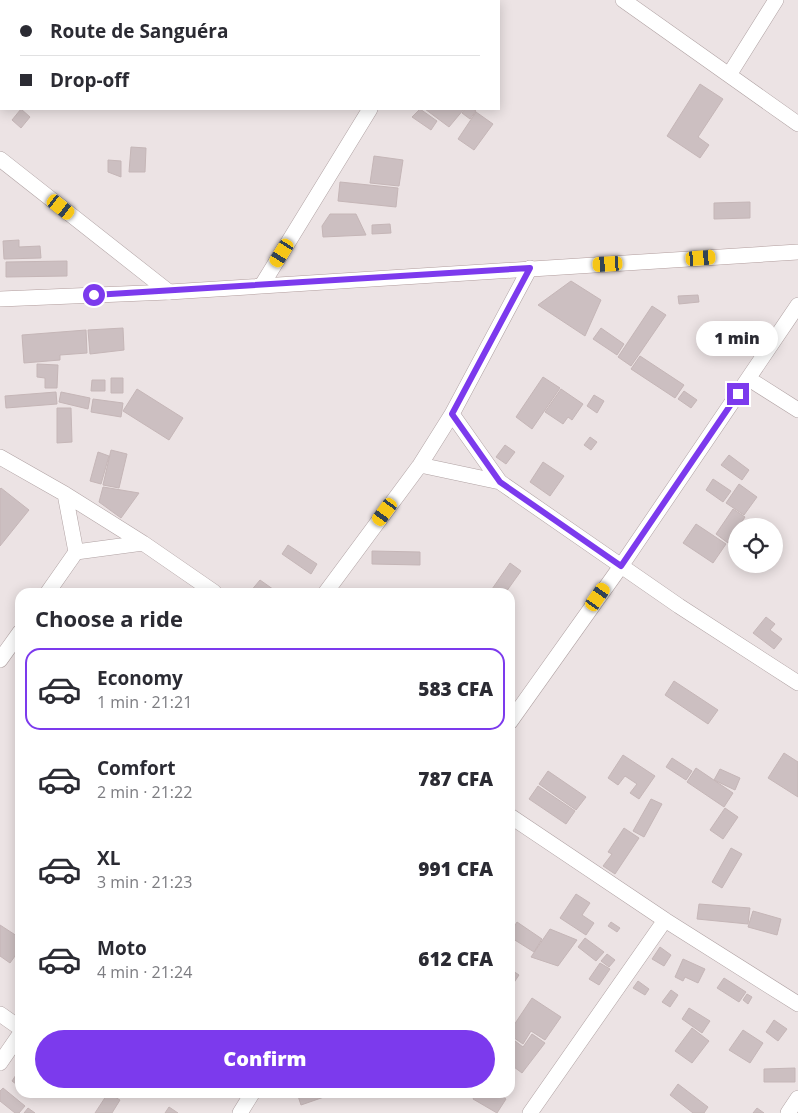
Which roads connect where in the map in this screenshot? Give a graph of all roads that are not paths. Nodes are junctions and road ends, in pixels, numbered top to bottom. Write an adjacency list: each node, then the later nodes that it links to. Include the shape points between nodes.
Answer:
1 (623, 0): 3 (street)
2 (776, 0): 3 (street)
3 (728, 74): 5 (street)
4 (369, 110): 9 (street)
5 (798, 124)
6 (0, 159): 10 (street)
7 (798, 252): 8 (street)
8 (530, 268): 9 (street); 15 (street)
9 (262, 285): 10 (street)
10 (169, 292): 11 (street)
11 (0, 299)
12 (798, 305): 13 (street)
13 (749, 379): 14 (street); 22 (street)
14 (798, 410)
15 (452, 414): 17 (street); 18 (street)
16 (0, 456): 19 (street)
17 (420, 464): 18 (street); 25 (street)
18 (500, 482): 22 (street)
19 (65, 494): 20 (street); 21 (street)
20 (143, 543): 21 (street); 24 (street)
21 (76, 552): 23 (street)
22 (621, 566): 28 (street); 29 (street)
23 (51, 588)
24 (208, 588)
25 (329, 588)
26 (15, 639): 27 (street)
27 (0, 660)
28 (798, 683)
29 (515, 715)
30 (515, 819): 31 (street)
31 (665, 920): 32 (street); 40 (street)
32 (798, 1004)
33 (0, 1014): 34 (street)
34 (15, 1024)
35 (15, 1041): 36 (street)
36 (0, 1063)
37 (249, 1098): 39 (street)
38 (798, 1098): 41 (street)
39 (240, 1113)
40 (530, 1113)
41 (788, 1113)

